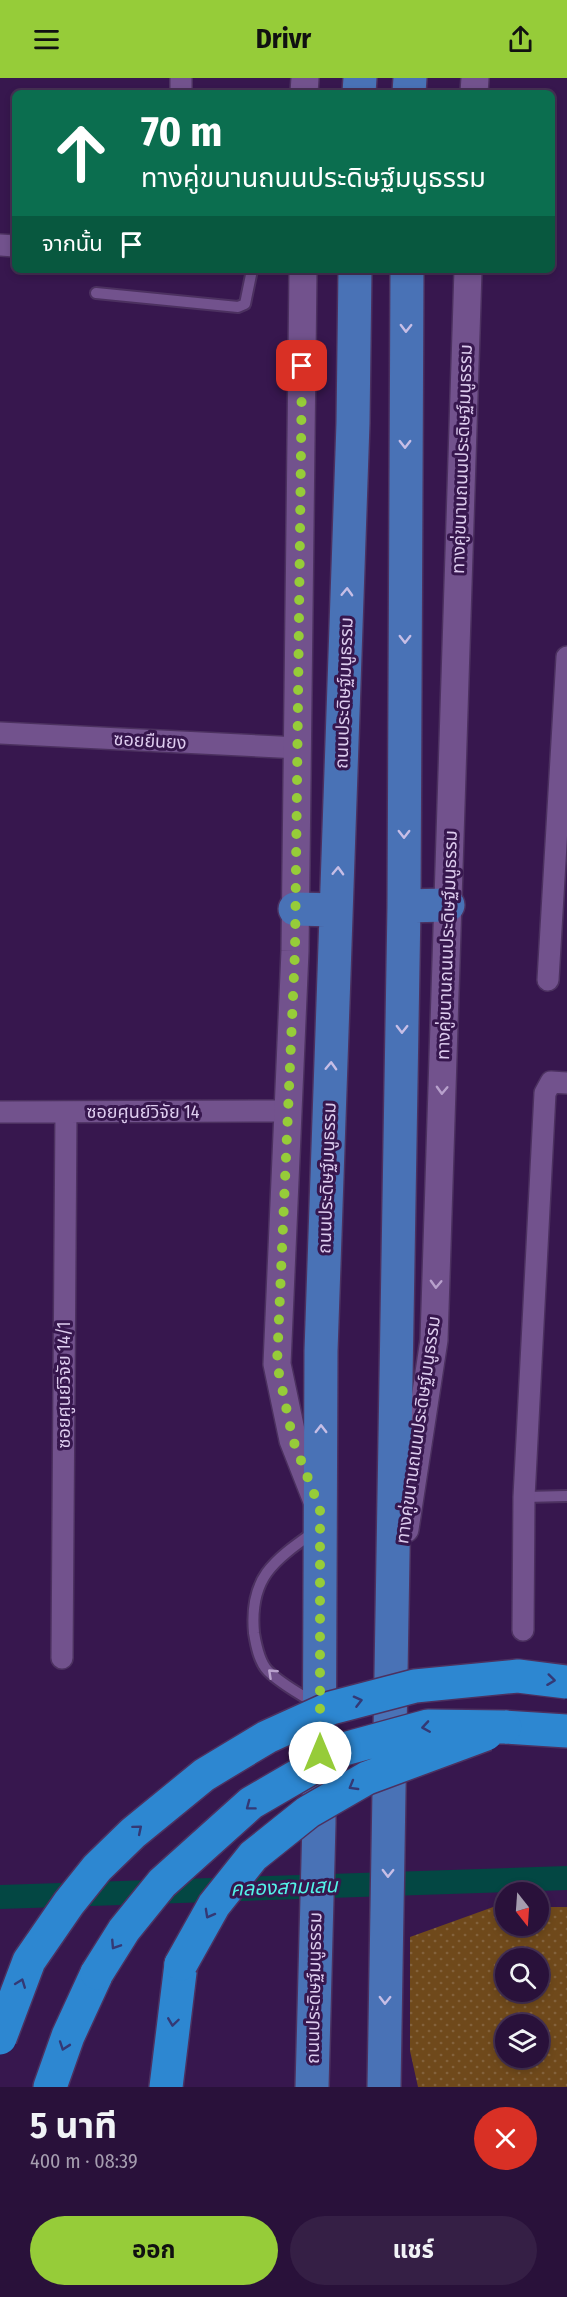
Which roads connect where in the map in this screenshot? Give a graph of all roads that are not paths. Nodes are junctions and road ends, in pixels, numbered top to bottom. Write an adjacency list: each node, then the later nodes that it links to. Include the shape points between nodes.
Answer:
1 (251, 273): 6 (lane, via 245,304 238,307)
2 (303, 273): 9 (street)
3 (356, 273): 13 (main road, ถนนประดิษฐ์มนูธรรม, one-way to 3)
4 (407, 273): 11 (main road, one-way to 11)
5 (468, 273): 10 (street, ทางคู่ขนานถนนประดิษฐ์มนูธรรม)
6 (96, 293)
7 (567, 657): 14 (street)
8 (0, 733): 9 (street, ซอยยืนยง)
9 (299, 748): 12 (street)
10 (448, 905): 11 (main road); 22 (street, ทางคู่ขนานถนนประดิษฐ์มนูธรรม, one-way to 22, via 434,1340)
11 (404, 906): 22 (main road, one-way to 22)
12 (295, 909): 13 (main road); 16 (street)
13 (336, 910): 21 (main road, ถนนประดิษฐ์มนูธรรม, one-way to 13, via 321,1351)
14 (548, 980)
15 (567, 1083): 20 (street, via 551,1082 545,1093)
16 (287, 1111): 18 (street, ซอยศูนย์วิจัย 14); 21 (street, via 277,1364 293,1440)
17 (0, 1112): 18 (street, ซอยศูนย์วิจัย 14)
18 (66, 1112): 24 (street, ซอยศูนย์วิจัย 14/1)
19 (567, 1496): 20 (lane)
20 (524, 1497): 23 (street)
21 (320, 1519): 26 (main road, ถนนประดิษฐ์มนูธรรม); 26 (lane, one-way to 21, via 266,1670 256,1647 253,1615 260,1580 277,1558)
22 (392, 1617): 30 (main road, one-way to 30)
23 (523, 1630)
24 (62, 1658)
25 (567, 1682): 29 (highway, one-way to 25, bridge, via 29,1961 69,1903 133,1833 204,1775 267,1737 332,1708 415,1686 518,1676)
26 (320, 1706): 33 (main road, ถนนประดิษฐ์มนูธรรม)
27 (505, 1727): 28 (highway); 31 (highway, one-way to 31, bridge, via 428,1726 344,1749 251,1803 162,1883 124,1930 97,1973); 32 (highway, one-way to 32, bridge, via 367,1778 308,1812 253,1856 214,1905 181,1964)
28 (567, 1731)
29 (0, 2038)
30 (384, 2050): 34 (main road); 35 (main road)
31 (50, 2087)
32 (166, 2087)
33 (312, 2087)
34 (384, 2087)
35 (399, 2087)

